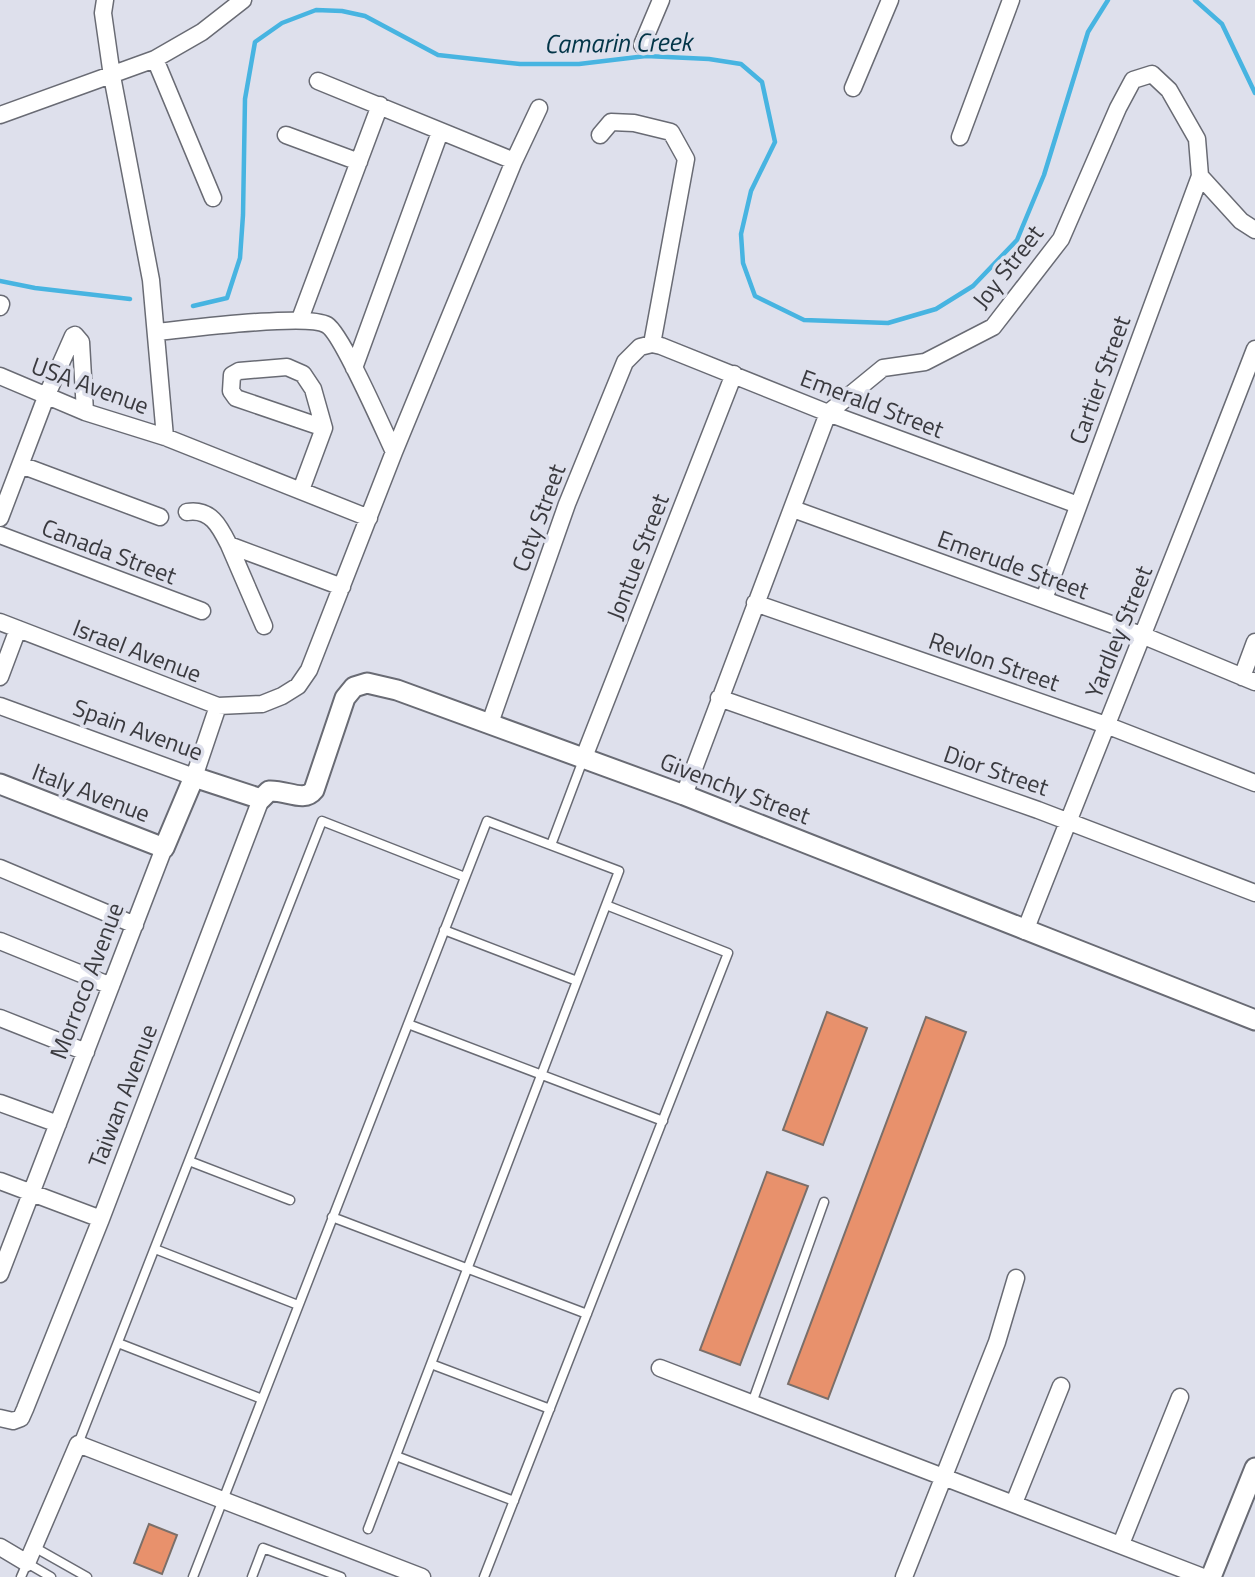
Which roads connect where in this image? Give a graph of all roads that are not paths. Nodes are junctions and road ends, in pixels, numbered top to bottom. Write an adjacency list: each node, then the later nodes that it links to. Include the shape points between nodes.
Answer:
1 (105, 0): 8 (street)
2 (243, 0): 7 (street, via 202,32)
3 (661, 0): 6 (street)
4 (890, 0): 10 (street)
5 (1012, 0): 17 (street)
6 (642, 45)
7 (155, 59): 8 (street); 21 (street)
8 (112, 76): 13 (street); 24 (street)
9 (318, 81): 11 (street)
10 (853, 88)
11 (380, 106): 14 (street); 19 (street)
12 (539, 108): 18 (street)
13 (1, 110)
14 (440, 132): 18 (street); 27 (street)
15 (286, 135): 19 (street)
16 (600, 135): 25 (street, via 611,122 671,132 686,159)
17 (960, 136)
18 (514, 161): 35 (street)
19 (359, 162): 23 (street)
20 (1200, 176): 22 (street); 32 (street, Joy Street, via 1197,139 1169,90 1152,74 1133,79 1060,239 993,327 925,362 883,368); 38 (street, Cartier Street)
21 (213, 198)
22 (1255, 230)
23 (300, 319): 24 (street); 27 (street, via 326,324 334,331)
24 (156, 325): 34 (street)
25 (652, 344): 28 (street, Emerald Street); 60 (street, Coty Street, via 640,346 625,362 615,385 567,504)
26 (1255, 349): 53 (street, Yardley Street)
27 (354, 368): 35 (street)
28 (734, 374): 32 (street, Emerald Street); 62 (street, Jontue Street)
29 (0, 376): 30 (street, USA Avenue)
30 (46, 397): 31 (street, USA Avenue); 31 (street, via 75,335 81,342); 36 (street)
31 (85, 412): 34 (street, USA Avenue)
32 (828, 413): 38 (street, Emerald Street); 39 (street)
33 (324, 428): 33 (street, via 313,389 296,369 232,375 231,391 236,397); 37 (street)
34 (165, 437): 37 (street, USA Avenue)
35 (394, 452): 43 (street)
36 (21, 465): 41 (street); 42 (street)
37 (301, 490): 43 (street, USA Avenue)
38 (1078, 505): 47 (street, Cartier Street)
39 (793, 509): 47 (street, Emerude Street); 48 (street)
40 (187, 512): 45 (street, via 209,516)
41 (160, 517)
42 (0, 518)
43 (369, 518): 46 (street)
44 (0, 535): 49 (street, Canada Street)
45 (229, 545): 46 (street); 51 (street)
46 (342, 587): 59 (street, Israel Avenue, via 309,670 298,686 261,704)
47 (1044, 600): 53 (street, Emerude Street)
48 (755, 603): 57 (street); 61 (street, Revlon Street)
49 (202, 611)
50 (0, 622): 52 (street, Israel Avenue)
51 (264, 626)
52 (18, 629): 55 (street); 59 (street, Israel Avenue)
53 (1144, 636): 56 (street, Emerude Street); 61 (street, Yardley Street)
54 (1255, 642): 56 (street)
55 (0, 677)
56 (1249, 680)
57 (719, 698): 66 (street); 68 (street, Dior Street)
58 (0, 706): 63 (street, Spain Avenue)
59 (218, 706): 63 (street, Morroco Avenue)
60 (490, 723): 62 (street, Givenchy Street); 67 (street, Givenchy Street, via 367,682 354,687 345,698 310,796 281,790 269,791)
61 (1106, 725): 64 (street, Revlon Street); 68 (street, Yardley Street)
62 (584, 757): 66 (street, Givenchy Street); 69 (lane)
63 (194, 776): 67 (street, Spain Avenue); 70 (street, Morroco Avenue)
64 (1255, 783)
65 (0, 784): 70 (street, Italy Avenue)
66 (684, 795): 77 (street, Givenchy Street)
67 (261, 799): 95 (street, Taiwan Avenue)
68 (1068, 821): 73 (street, Dior Street); 77 (street, Yardley Street)
69 (551, 845): 72 (lane, via 486,821); 74 (lane, via 619,871)
70 (164, 848): 75 (street, Morroco Avenue)
71 (0, 868): 75 (street)
72 (465, 877): 76 (lane); 89 (lane, via 322,821)
73 (1255, 893)
74 (606, 905): 79 (lane); 87 (lane, via 728,953)
75 (135, 925): 80 (street, Morroco Avenue)
76 (444, 930): 79 (lane); 83 (lane)
77 (1025, 931): 82 (street, Givenchy Street)
78 (0, 942): 80 (street)
79 (577, 981): 85 (lane)
80 (111, 986): 84 (street, Morroco Avenue)
81 (0, 1018): 84 (street)
82 (1255, 1020)
83 (408, 1024): 85 (lane); 94 (lane)
84 (86, 1052): 88 (street, Morroco Avenue)
85 (541, 1075): 87 (lane); 98 (lane)
86 (0, 1103): 88 (street)
87 (663, 1121): 101 (lane)
88 (58, 1124): 91 (street, Morroco Avenue)
89 (189, 1161): 92 (lane); 96 (lane)
90 (0, 1181): 91 (street)
91 (31, 1193): 95 (street); 97 (street, Morroco Avenue)
92 (290, 1200)
93 (824, 1202): 108 (lane)
94 (332, 1217): 98 (lane); 100 (lane)
95 (101, 1219): 110 (street, Taiwan Avenue, via 21,1418)
96 (155, 1249): 100 (lane); 102 (lane)
97 (1, 1267)
98 (467, 1269): 101 (lane); 103 (lane)
99 (1016, 1278): 114 (street, via 997,1342)
100 (298, 1305): 107 (lane)
101 (587, 1314): 109 (lane)
102 (118, 1343): 107 (lane); 111 (lane)
103 (431, 1364): 109 (lane); 112 (lane)
104 (660, 1367): 108 (street)
105 (1061, 1386): 117 (street)
106 (1180, 1396): 119 (street)
107 (262, 1399): 115 (lane)
108 (752, 1403): 114 (street)
109 (550, 1409): 116 (lane)
110 (0, 1418)
111 (78, 1444): 115 (street); 121 (street)
112 (396, 1455): 116 (lane); 118 (lane)
113 (1255, 1468): 132 (street)
114 (945, 1476): 117 (street); 130 (street)
115 (222, 1500): 125 (lane); 128 (street)
116 (514, 1501): 129 (lane)
117 (1014, 1503): 119 (street)
118 (368, 1529)
119 (1121, 1544): 131 (street)
120 (0, 1547): 122 (street)
121 (34, 1547): 122 (street); 124 (lane)
122 (24, 1570): 123 (lane)
123 (51, 1577)
124 (87, 1577)
125 (192, 1577)
126 (251, 1577): 127 (lane, via 262,1548)
127 (341, 1577)
128 (422, 1577)
129 (484, 1577)
130 (904, 1577)
131 (1203, 1577)
132 (1211, 1577)

